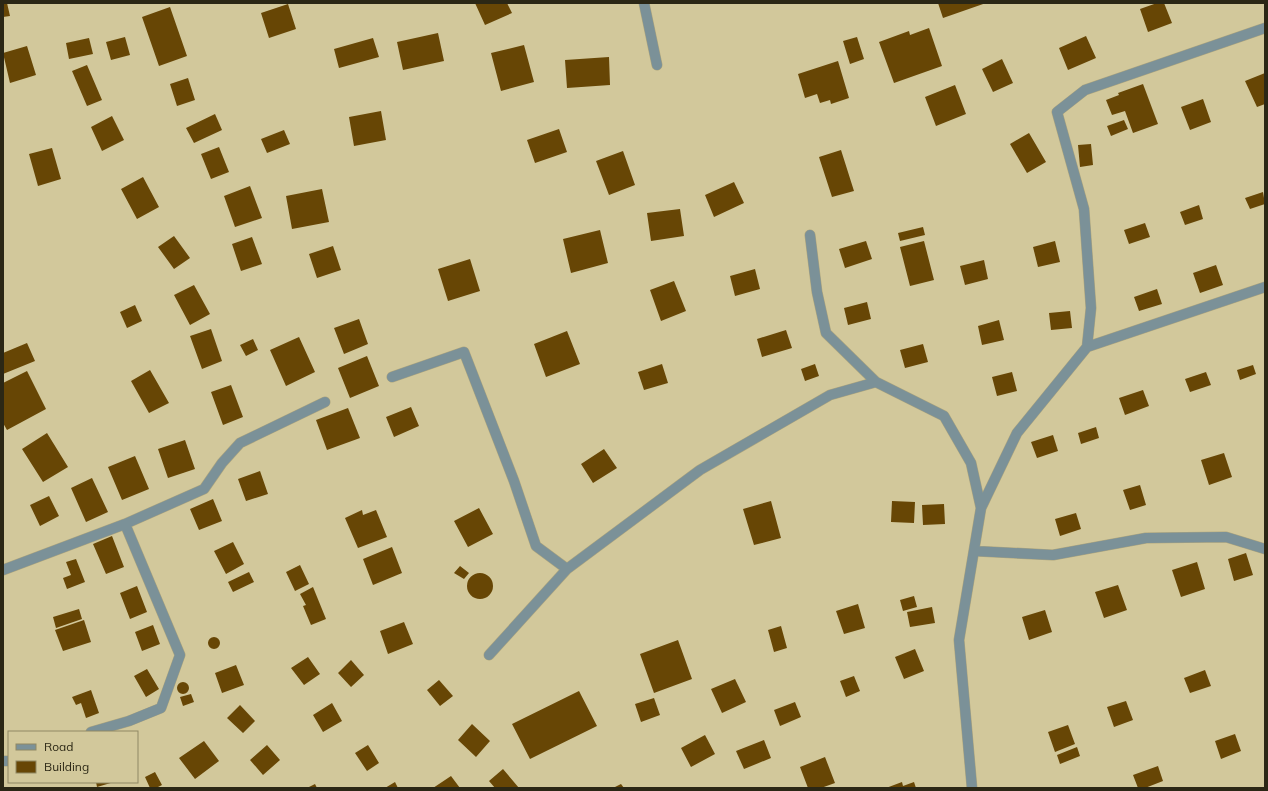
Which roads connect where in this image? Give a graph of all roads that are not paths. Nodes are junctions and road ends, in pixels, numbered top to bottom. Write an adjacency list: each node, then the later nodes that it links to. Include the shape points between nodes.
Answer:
1 (644, 3): 3 (street)
2 (1265, 28): 6 (street, via 1085,90 1057,112 1084,209 1091,308)
3 (658, 65)
4 (810, 235): 8 (street, via 817,292 826,333)
5 (1265, 287): 6 (street)
6 (1087, 347): 10 (street, via 1017,433)
7 (392, 377): 14 (street, via 464,352 536,546)
8 (876, 382): 10 (street, via 944,416 971,463); 14 (street, via 830,395 700,470)
9 (325, 402): 11 (street, via 240,443 204,489)
10 (981, 508): 13 (street)
11 (125, 524): 15 (street); 17 (street, via 180,656 161,708)
12 (1265, 549): 13 (street, via 1226,537 1212,537 1146,538 1053,555)
13 (974, 551): 18 (street, via 959,640)
14 (567, 569): 16 (street)
15 (3, 570)
16 (489, 655)
17 (94, 731)
18 (972, 788)

